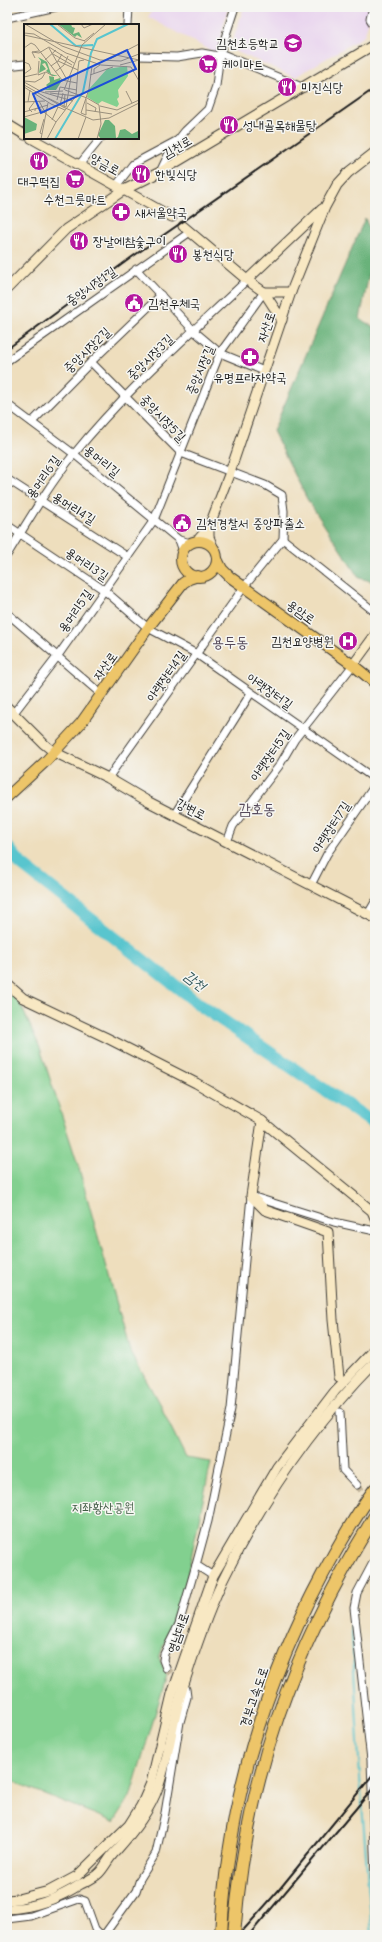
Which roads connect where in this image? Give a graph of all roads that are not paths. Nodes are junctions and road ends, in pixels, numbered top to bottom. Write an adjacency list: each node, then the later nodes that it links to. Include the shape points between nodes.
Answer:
1 (56, 7): 5 (street)
2 (129, 7): 6 (street)
3 (235, 7): 9 (street)
4 (372, 7): 7 (street, via 370,19)
5 (7, 18)
6 (128, 24)
7 (375, 28)
8 (375, 44): 13 (street, 김천로)
9 (220, 55): 10 (street, via 202,53 177,57); 13 (street); 18 (street, via 216,86 208,109)
10 (139, 56)
11 (24, 64): 12 (street)
12 (7, 66)
13 (304, 88): 21 (street, 김천로)
14 (7, 124): 15 (street)
15 (24, 134)
16 (33, 139): 20 (street, 양금로)
17 (100, 139): 20 (street)
18 (178, 140): 21 (street); 22 (street, via 133,164)
19 (375, 152): 23 (street, 자산로, via 348,173)
20 (79, 165): 22 (street, 양금로)
21 (160, 172): 22 (street, 김천로)
22 (120, 188): 24 (street); 28 (street, 김천로, via 66,229)
23 (325, 207): 27 (street); 30 (street, 자산로)
24 (172, 217)
25 (187, 229): 26 (street, 중앙시장1길); 27 (street)
26 (136, 270): 31 (street); 35 (street, 중앙시장1길)
27 (247, 280): 29 (street); 33 (street, 중앙시장3길)
28 (7, 289)
29 (264, 292): 30 (street); 32 (street); 34 (street, 중앙시장길)
30 (291, 292): 32 (street, 자산로)
31 (161, 295): 33 (street); 36 (street, 중앙시장2길)
32 (282, 320): 37 (street, 자산로)
33 (194, 331): 34 (street); 38 (street, 중앙시장3길)
34 (220, 353): 37 (street); 43 (street, 중앙시장길)
35 (7, 361)
36 (91, 362): 38 (street, 중앙시장5길); 41 (street, 중앙시장2길)
37 (264, 371): 44 (street, 자산로)
38 (126, 398): 42 (street, 중앙시장3길); 43 (street, 중앙시장5길)
39 (9, 406): 40 (street); 41 (street, 용머리길)
40 (7, 414)
41 (32, 422): 42 (street, 용머리길)
42 (74, 454): 46 (street, 용머리6길); 47 (street, 용머리길)
43 (181, 454): 44 (street, 중앙시장5길); 47 (street, 중앙시장길)
44 (230, 472): 49 (street, 자산로); 51 (street, 중앙시장5길, via 265,485 282,495)
45 (7, 479): 46 (street, 용머리4길)
46 (41, 502): 50 (street, 용머리6길); 57 (street, 용머리4길)
47 (154, 520): 52 (street, 용머리길); 57 (street, 용머리5길)
48 (7, 525): 50 (street, 용머리3길)
49 (209, 527): 53 (street); 54 (street)
50 (20, 534): 56 (street, 용머리6길); 65 (street, 용머리3길)
51 (283, 539): 64 (street, 아랫장터4길); 66 (street)
52 (179, 540): 53 (street, 용머리길); 55 (street)
53 (194, 542): 54 (main road, via 209,543); 55 (main road)
54 (213, 547): 58 (main road)
55 (183, 551): 59 (main road)
56 (7, 555)
57 (128, 557): 65 (street, 용머리5길)
58 (217, 559): 60 (main road); 62 (main road)
59 (184, 568): 61 (main road); 63 (main road)
60 (209, 574): 61 (main road); 62 (main road)
61 (198, 576): 63 (main road)
62 (230, 577): 64 (main road, 용암로)
63 (183, 584): 68 (main road, 자산로)
64 (244, 587): 70 (street, 아랫장터4길); 72 (main road, 용암로)
65 (104, 590): 68 (street, 용머리3길); 71 (street, 용머리5길)
66 (375, 612)
67 (7, 613): 71 (street)
68 (148, 628): 70 (street, 아랫장터길); 75 (main road, 자산로)
69 (375, 635): 72 (street)
70 (196, 653): 74 (street, 아랫장터길); 79 (street, 아랫장터4길)
71 (57, 657): 75 (street); 76 (street, 용머리5길)
72 (353, 665): 73 (main road, 용암로); 77 (street, 아랫장터5길)
73 (375, 683)
74 (251, 693): 77 (street, 아랫장터길); 83 (street)
75 (101, 694): 78 (main road, 자산로, via 81,723)
76 (10, 710): 78 (street, 강변로)
77 (303, 729): 80 (street, 아랫장터길); 84 (street, 아랫장터5길, via 279,766 233,826)
78 (54, 752): 79 (street, 강변로); 82 (main road, 자산로)
79 (108, 778): 83 (street, 강변로, via 125,790)
80 (375, 778)
81 (375, 785): 85 (street, 아랫장터7길, via 327,854)
82 (7, 797)
83 (174, 815): 84 (street, 강변로)
84 (227, 842): 85 (street, 강변로)
85 (311, 885): 87 (street, 강변로)
86 (375, 902): 87 (street)
87 (372, 916)
88 (7, 984): 89 (street, via 23,998 189,1080)
89 (262, 1121): 90 (street); 91 (street, via 372,1211)
90 (251, 1196): 92 (street, via 334,1222); 95 (street, via 265,1210 328,1232); 101 (street, via 231,1409)
91 (375, 1218)
92 (375, 1231)
93 (375, 1349): 102 (street, 영남대로, via 335,1391 277,1467)
94 (375, 1362): 107 (street, 영남대로, via 344,1393 286,1469 223,1581 197,1644 158,1786 148,1810 135,1830 99,1873 76,1888 54,1900 27,1908)
95 (339, 1377)
96 (340, 1412): 97 (street, via 343,1470)
97 (357, 1485)
98 (375, 1489): 111 (highway, 경부고속도로, via 339,1545 304,1612 265,1704 238,1803 223,1898)
99 (375, 1516): 112 (highway, via 347,1561 318,1616 298,1660 266,1748 244,1850)
100 (375, 1559): 105 (street, via 357,1593 354,1608 371,1760)
101 (196, 1566): 102 (street); 103 (street, via 179,1624 162,1660)
102 (213, 1576): 106 (street, 영남대로, via 172,1694 151,1783 129,1825 77,1876 50,1891)
103 (166, 1668)
104 (186, 1689): 110 (street, via 187,1697 156,1853 140,1879 136,1891)
105 (375, 1879)
106 (7, 1900)
107 (7, 1909)
108 (7, 1919): 109 (street, via 31,1916 79,1898 85,1901 95,1929)
109 (101, 1935)
110 (104, 1935)
111 (221, 1935)
112 (234, 1935)

